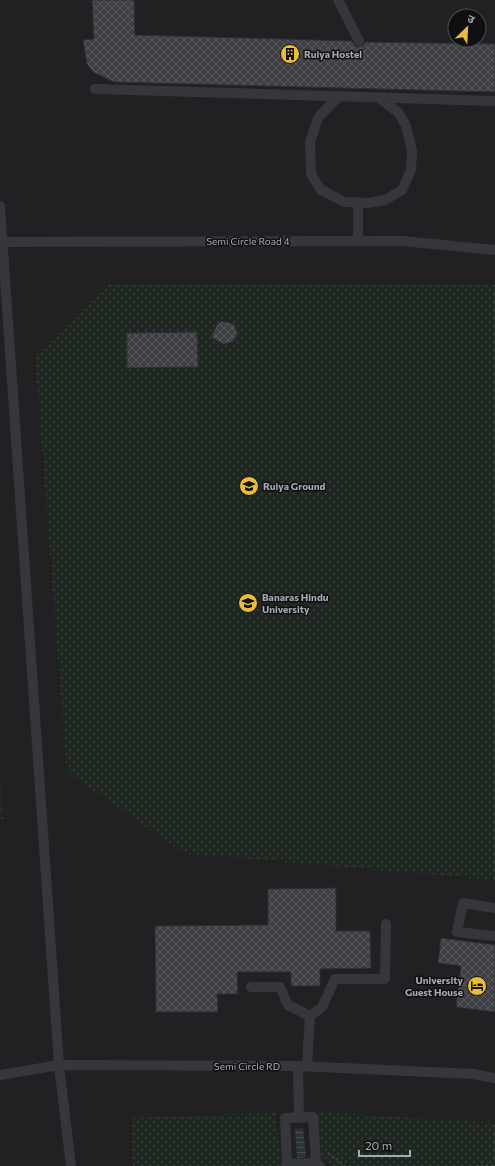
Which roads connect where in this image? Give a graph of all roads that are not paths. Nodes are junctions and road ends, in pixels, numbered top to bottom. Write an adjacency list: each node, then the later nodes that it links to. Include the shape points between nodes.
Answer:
1 (338, 0): 2 (lane)
2 (359, 42)
3 (95, 89): 4 (lane)
4 (338, 97): 5 (lane, via 357,93); 7 (lane, via 318,118 310,142 311,174 320,189 344,202)
5 (379, 98): 6 (lane); 7 (lane, via 399,113 406,126 412,150 411,170 402,190 391,197 386,200)
6 (495, 101)
7 (358, 202): 9 (lane)
8 (0, 206): 10 (lane)
9 (358, 241): 10 (lane, Semi Circle Road 4); 11 (lane, Semi Circle Road 4, via 402,241)
10 (1, 242): 17 (lane)
11 (495, 250)
12 (495, 908): 14 (lane, via 463,903 457,932)
13 (386, 924): 16 (lane, via 385,980 335,979 322,1007)
14 (495, 936)
15 (251, 987): 16 (lane, via 280,987 288,1005)
16 (310, 1016): 18 (lane)
17 (59, 1065): 18 (lane, Semi Circle RD); 19 (lane, Semi Circle RD); 24 (lane)
18 (302, 1066): 20 (lane, Semi Circle RD, via 473,1074); 21 (lane)
19 (0, 1075)
20 (495, 1078)
21 (299, 1118): 22 (lane, via 313,1117); 23 (lane, via 285,1118)
22 (318, 1164): 23 (lane)
23 (286, 1165)
24 (71, 1166)

